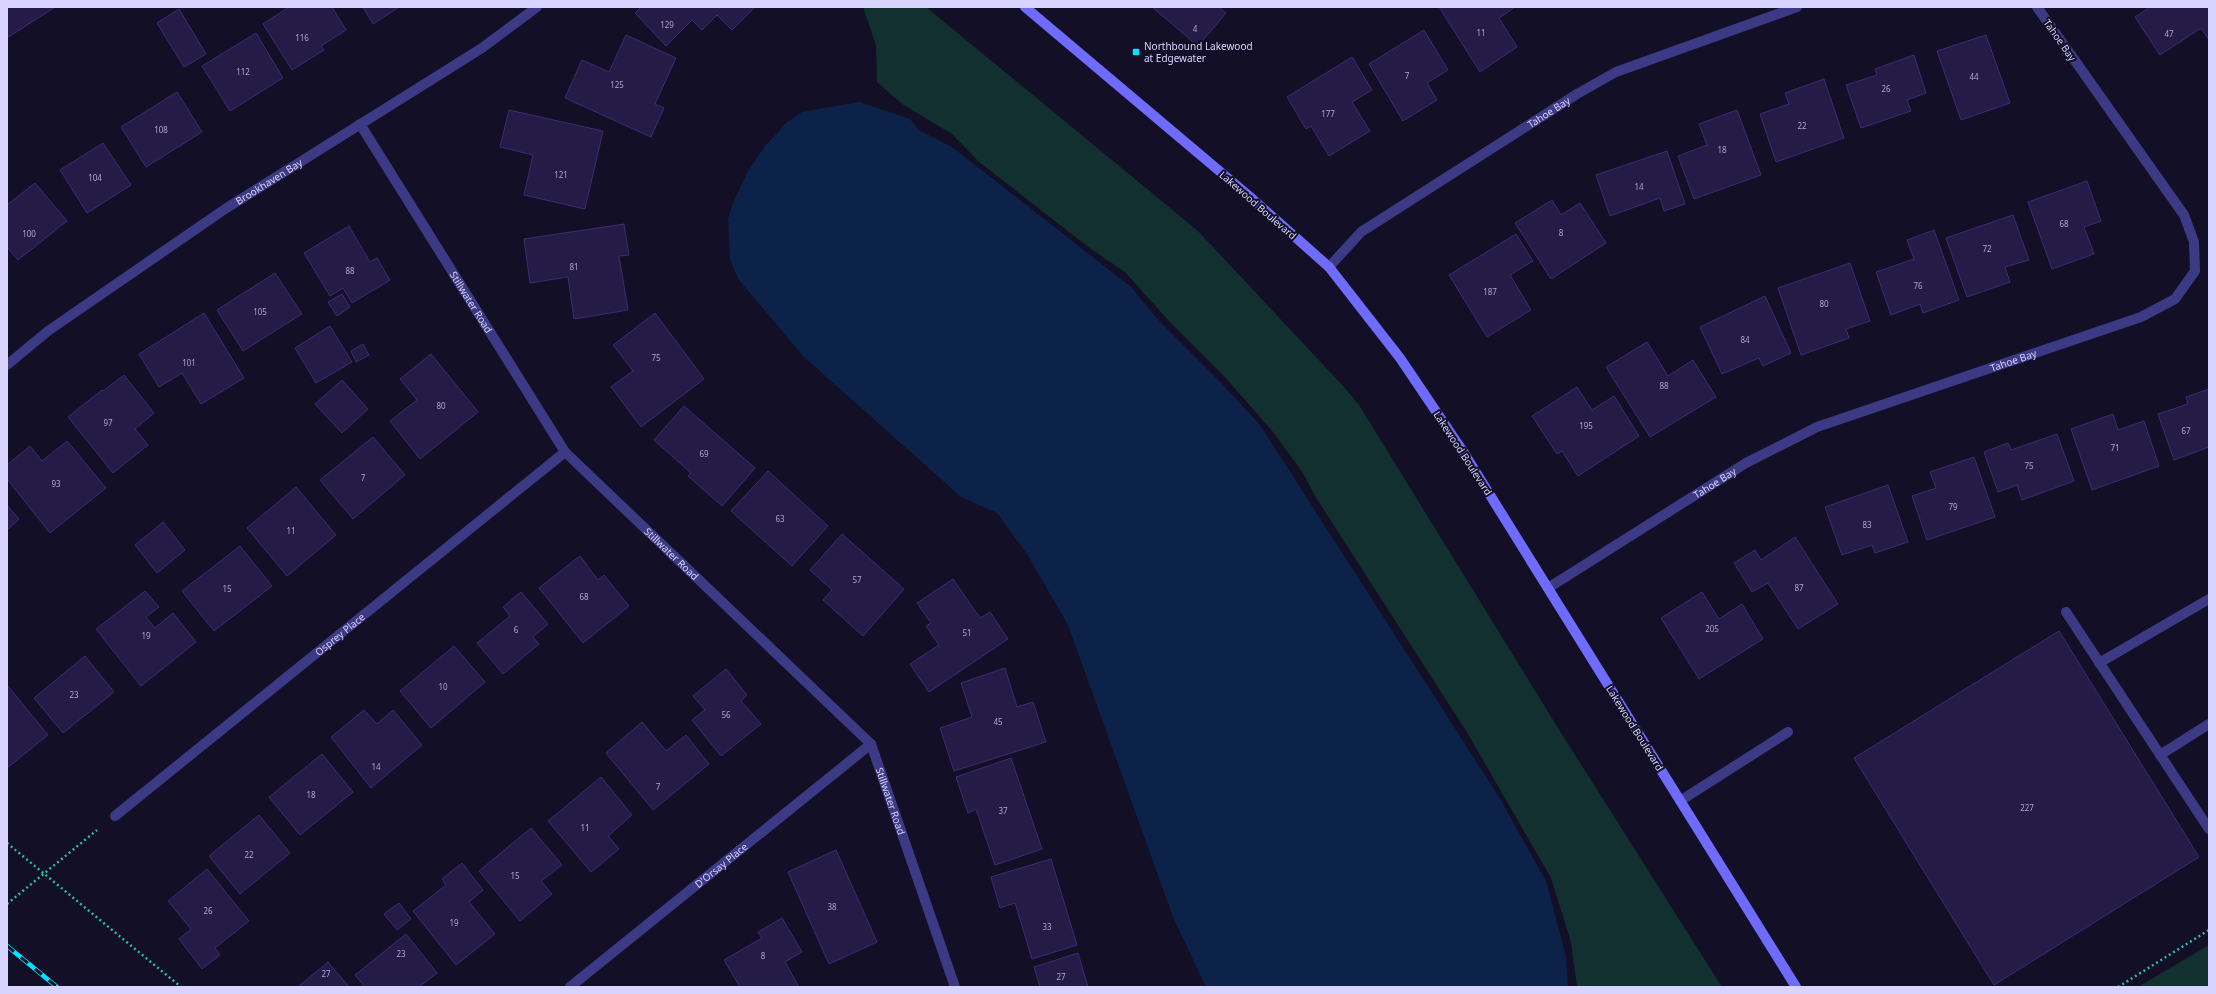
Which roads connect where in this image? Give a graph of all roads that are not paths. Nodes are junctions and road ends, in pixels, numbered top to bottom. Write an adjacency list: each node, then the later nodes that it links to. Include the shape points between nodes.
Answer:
1 (537, 7): 5 (street, Brookhaven Bay, via 482,48)
2 (1025, 7): 6 (street, Lakewood Boulevard)
3 (1797, 7): 6 (street, Tahoe Bay, via 1616,72 1361,232)
4 (2036, 7): 9 (street, Tahoe Bay, via 2184,215 2194,242 2195,271 2176,299 2141,317 1816,427 1746,463)
5 (360, 124): 7 (street, Brookhaven Bay, via 225,209 48,331); 8 (street, Stillwater Road)
6 (1329, 267): 9 (street, Lakewood Boulevard, via 1400,358 1462,450)
7 (7, 365)
8 (565, 452): 15 (street, Stillwater Road); 18 (street, Osprey Place)
9 (1548, 588): 17 (street, Lakewood Boulevard)
10 (2209, 599): 12 (street)
11 (2066, 612): 12 (street)
12 (2100, 663): 16 (street)
13 (2209, 724): 16 (street)
14 (1788, 732): 17 (street)
15 (871, 744): 20 (street, D'Orsay Place); 21 (street, Stillwater Road)
16 (2160, 755): 19 (street)
17 (1680, 801): 22 (street, Lakewood Boulevard)
18 (115, 816)
19 (2209, 829)
20 (570, 987)
21 (955, 987)
22 (1796, 987)

